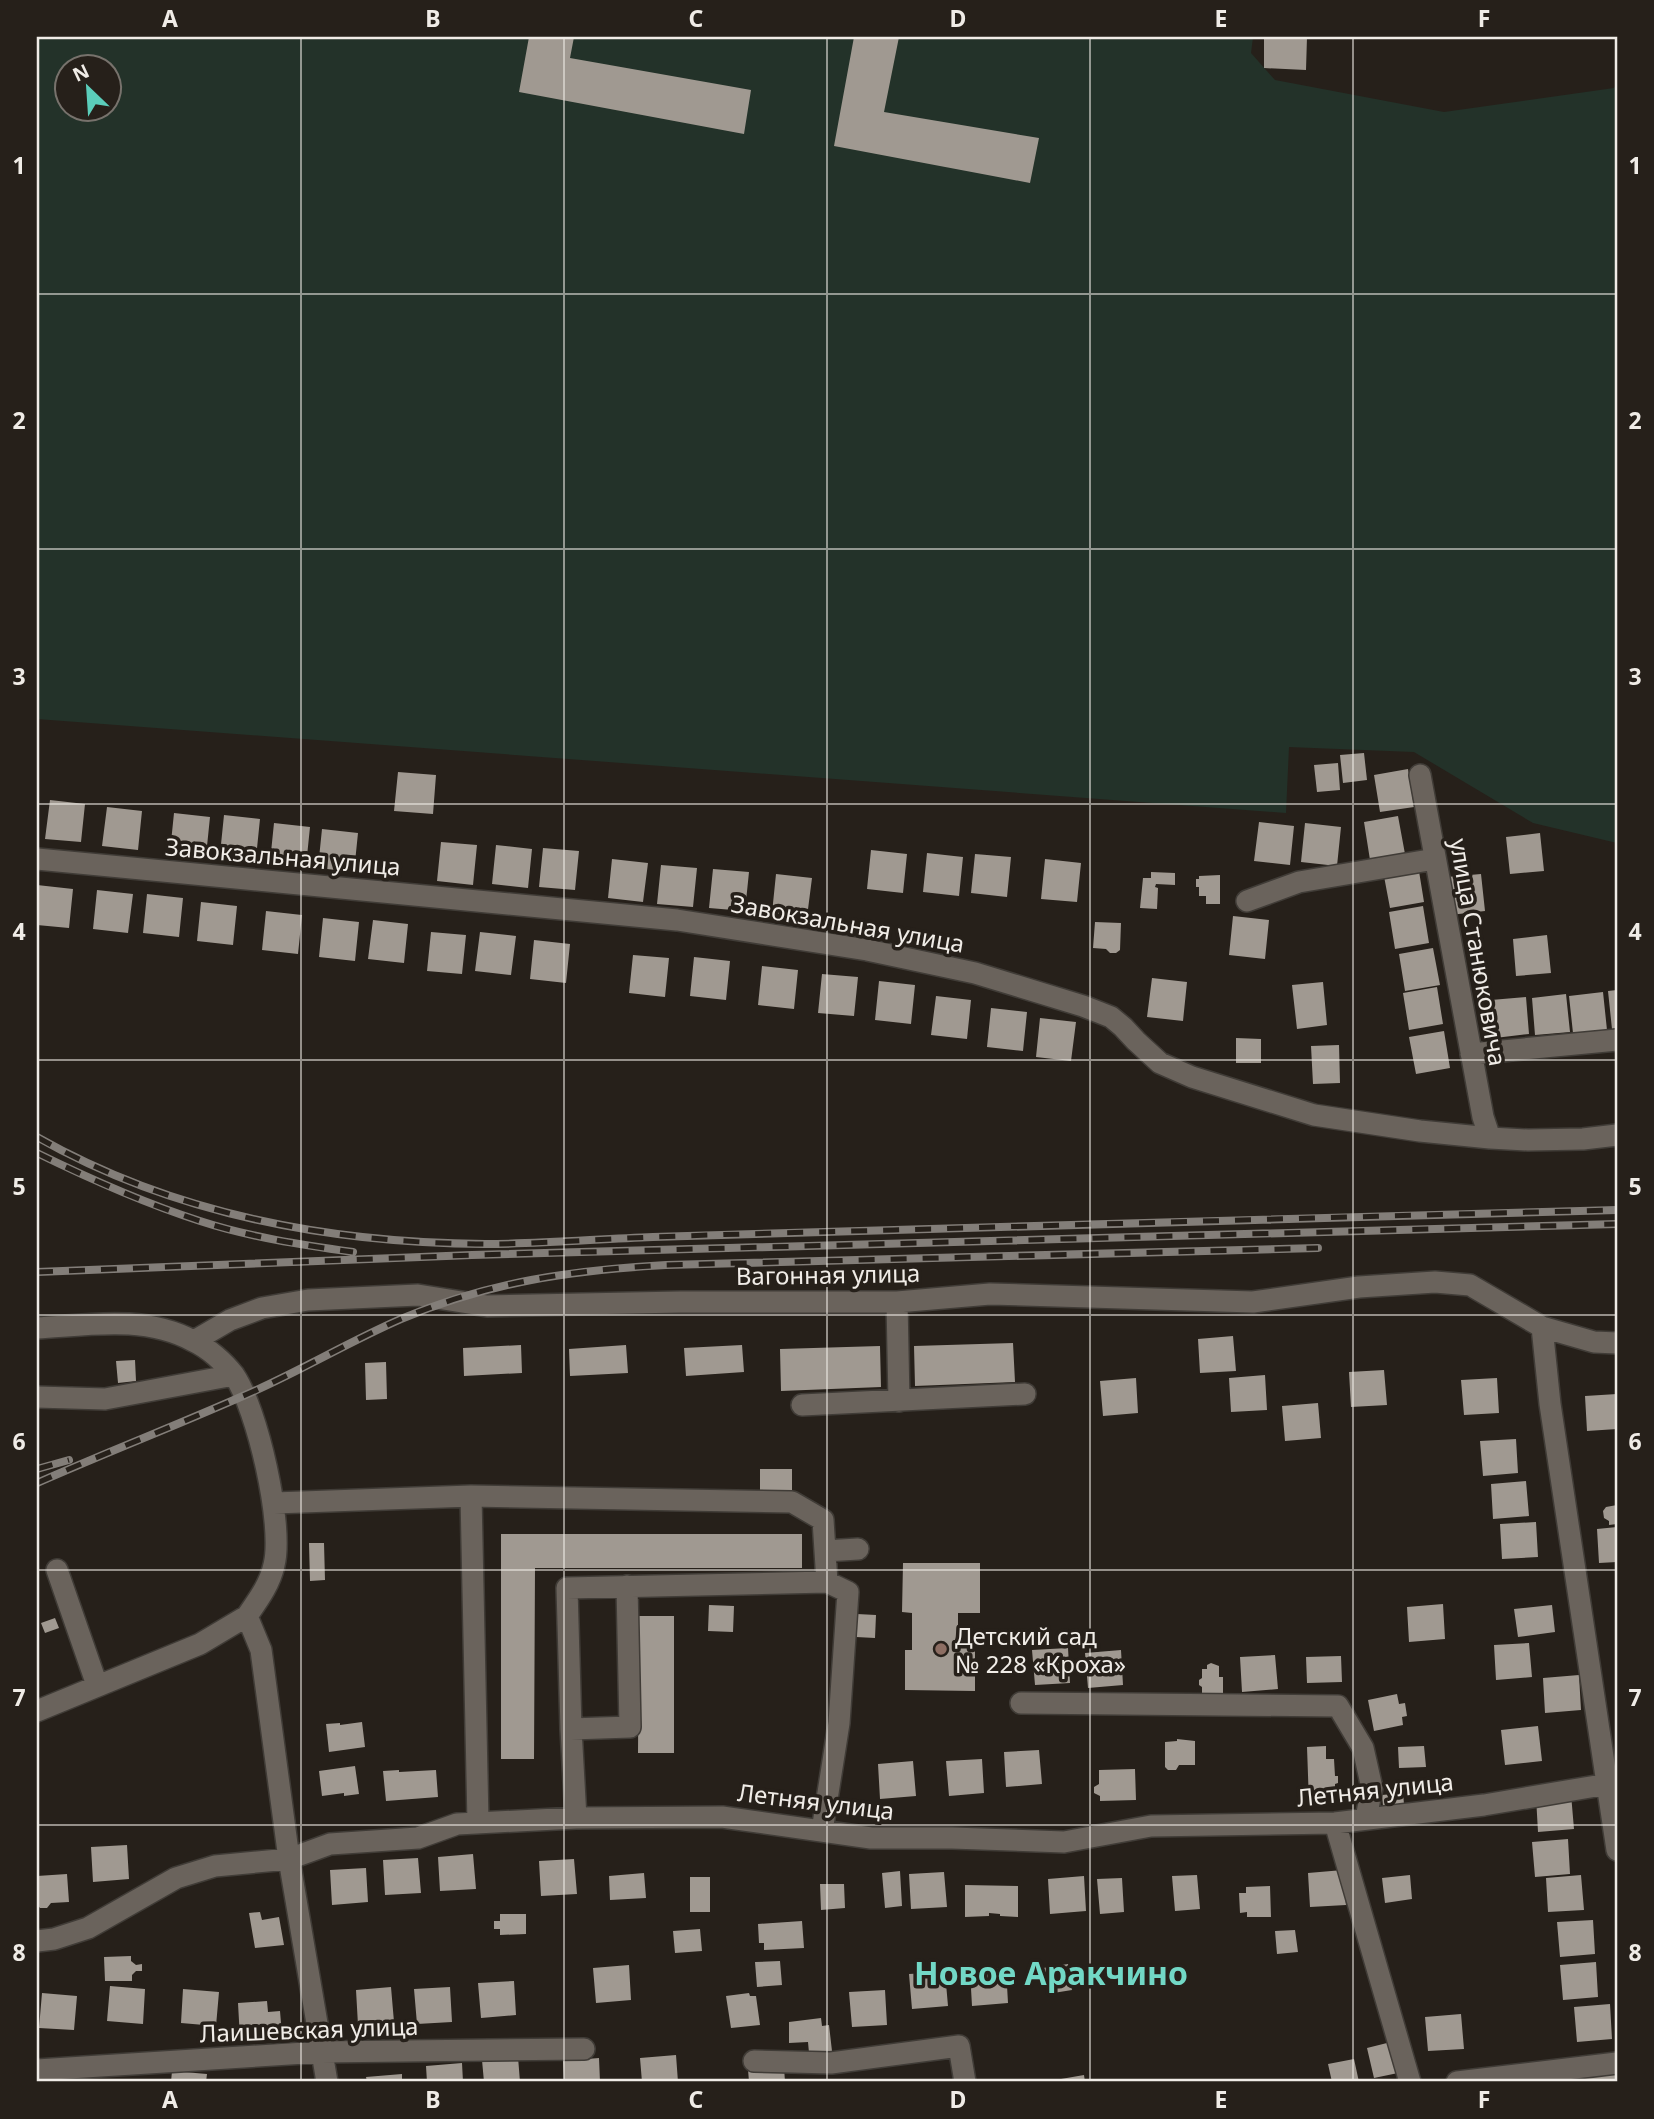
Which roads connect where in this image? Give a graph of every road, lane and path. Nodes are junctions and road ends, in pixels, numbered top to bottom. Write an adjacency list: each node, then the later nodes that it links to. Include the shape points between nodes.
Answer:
1 (1420, 775): 3 (street, улица Станюковича)
2 (37, 859): 8 (street, Завокзальная улица, via 677,920 867,950 975,973 1083,1006 1111,1017 1160,1063 1314,1115)
3 (1435, 859): 4 (street, via 1299,882); 6 (street, улица Станюковича)
4 (1247, 901)
5 (1617, 1040): 6 (street)
6 (1471, 1054): 8 (street, улица Станюковича)
7 (1617, 1135): 8 (street, Завокзальная улица)
8 (1490, 1138)
9 (897, 1302): 10 (street, Вагонная улица, via 990,1294 1253,1302 1435,1282 1470,1286); 12 (street, Вагонная улица, via 487,1306 418,1295 308,1300 262,1308); 17 (street)
10 (1542, 1327): 13 (street, Вагонная улица, via 1594,1342); 31 (street)
11 (37, 1328): 12 (street, via 124,1323 160,1328)
12 (194, 1341): 14 (street)
13 (1617, 1343)
14 (234, 1375): 16 (street, via 105,1399); 20 (street, via 258,1434)
15 (1025, 1394): 17 (street)
16 (37, 1397)
17 (899, 1401): 18 (street)
18 (802, 1405)
19 (471, 1496): 20 (street); 22 (street, via 792,1502 823,1520); 34 (street)
20 (274, 1503): 26 (street, via 275,1564)
21 (858, 1549): 22 (street)
22 (825, 1550): 24 (street)
23 (57, 1570): 27 (street)
24 (827, 1582): 25 (street); 36 (street, via 848,1592 839,1723)
25 (627, 1586): 30 (street, via 568,1588); 30 (street, via 630,1727)
26 (247, 1616): 27 (street, via 200,1644); 38 (street, via 261,1650)
27 (97, 1685): 29 (street)
28 (1021, 1703): 33 (street, via 1338,1706 1363,1748 1372,1788)
29 (37, 1711)
30 (570, 1729): 32 (street)
31 (1608, 1784): 33 (street, Летняя улица, via 1484,1805); 37 (street)
32 (576, 1818): 34 (street, Летняя улица); 36 (street, Летняя улица, via 726,1817)
33 (1366, 1818): 35 (street, Летняя улица)
34 (478, 1822): 38 (street, Летняя улица, via 418,1838 330,1844)
35 (1335, 1823): 36 (street, Летняя улица, via 1151,1826 1064,1842 871,1838); 47 (street)
36 (822, 1831)
37 (1617, 1850)
38 (289, 1859): 39 (street, Летняя улица, via 215,1866 176,1878 88,1928); 41 (street)
39 (37, 1941)
40 (584, 2049): 41 (street, Лаишевская улица)
41 (321, 2052): 44 (street, Лаишевская улица); 45 (street)
42 (754, 2061): 46 (street, via 831,2063 959,2046)
43 (1617, 2063): 48 (street)
44 (37, 2070)
45 (327, 2082)
46 (965, 2082)
47 (1410, 2082)
48 (1457, 2082)

